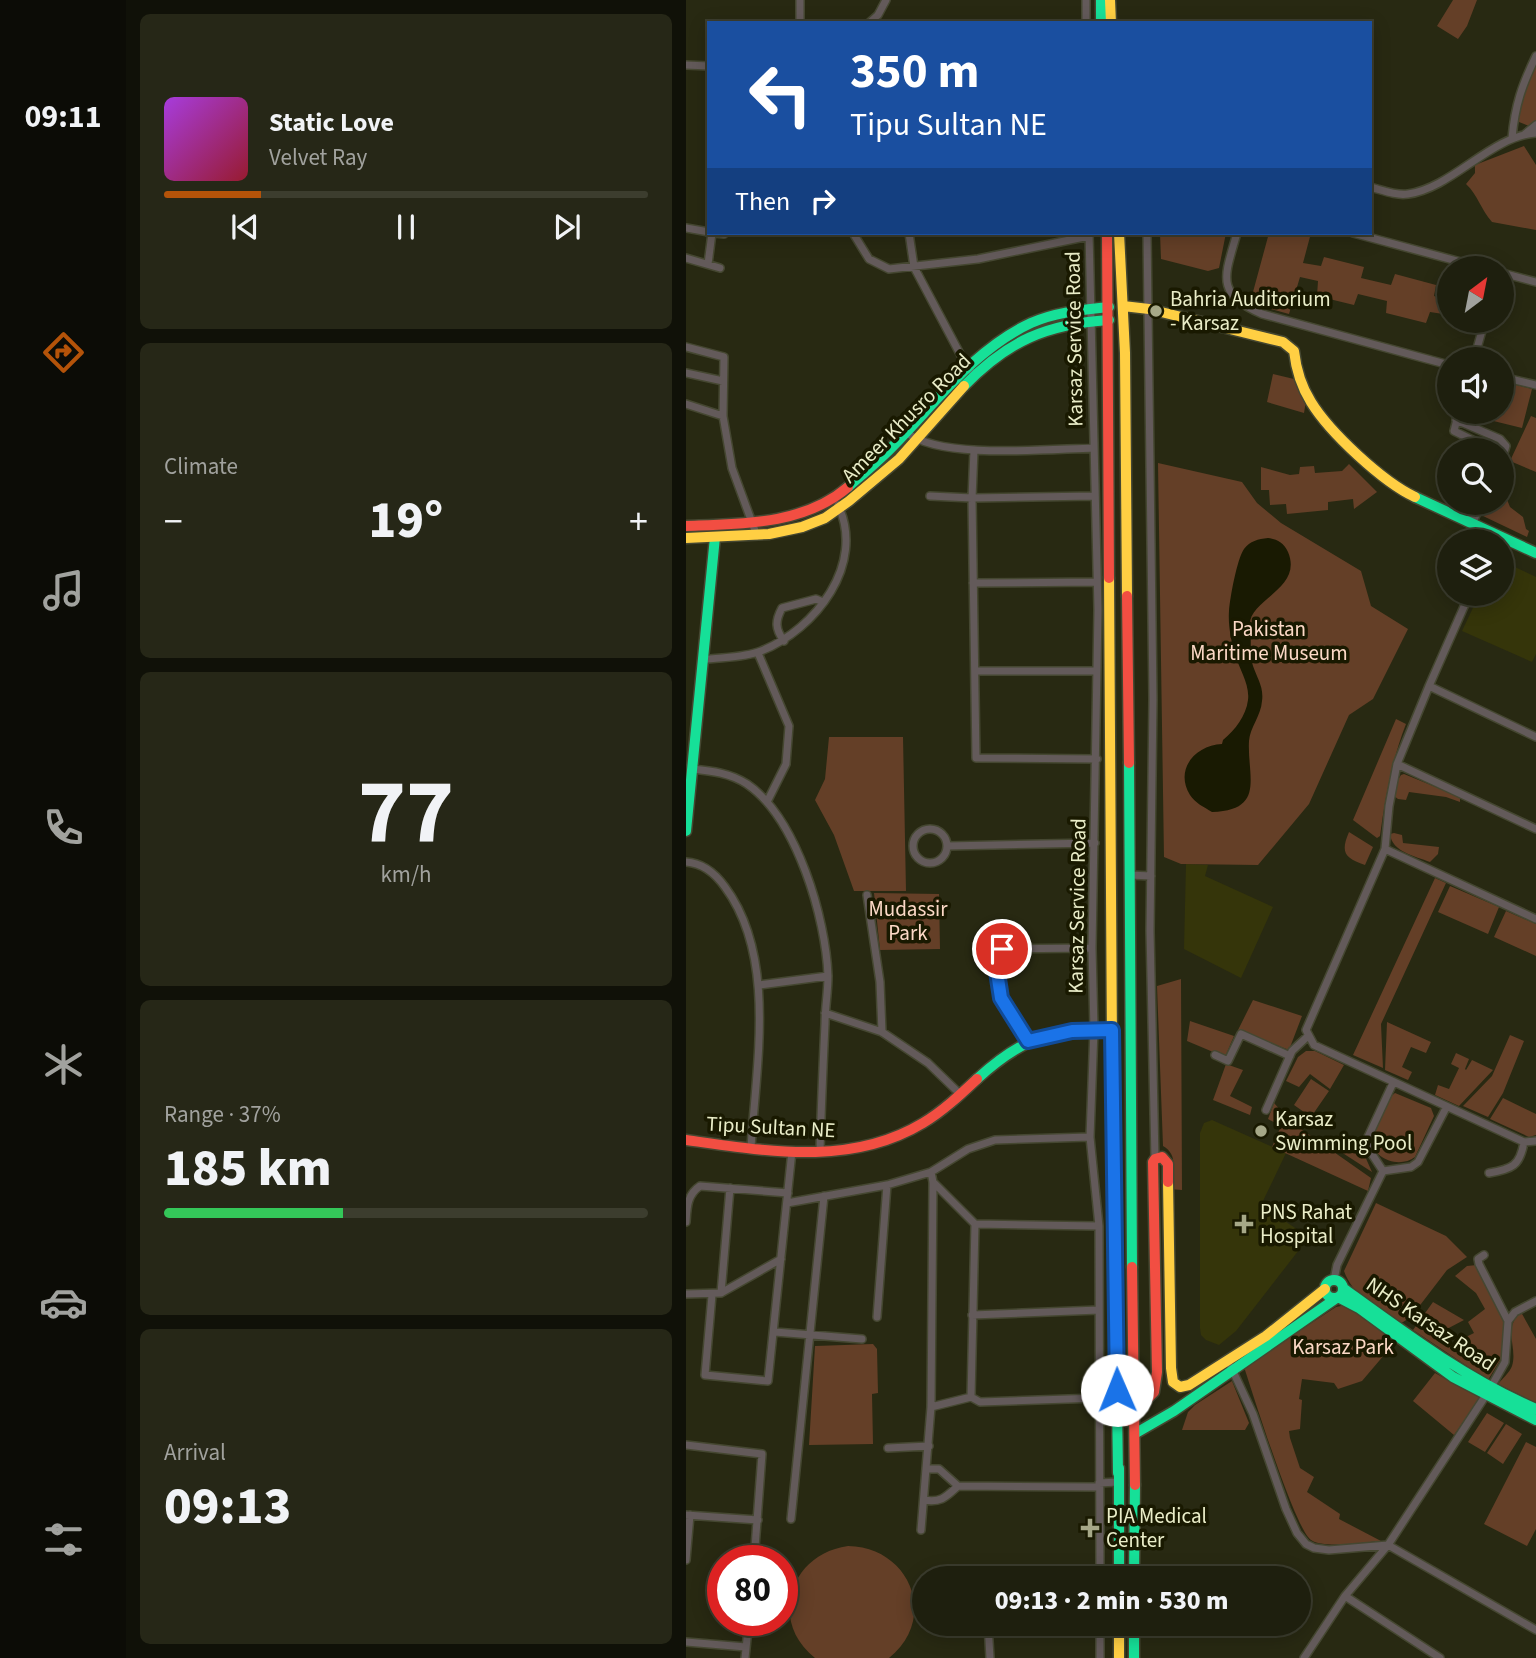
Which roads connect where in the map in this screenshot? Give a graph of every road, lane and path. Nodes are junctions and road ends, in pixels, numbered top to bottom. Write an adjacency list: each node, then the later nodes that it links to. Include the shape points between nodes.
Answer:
1 (800, 0): 6 (street)
2 (886, 0): 7 (street)
3 (1086, 0): 8 (street)
4 (1101, 0): 9 (main road)
5 (1110, 0): 10 (main road)
6 (800, 21)
7 (871, 21)
8 (1086, 21)
9 (1101, 21)
10 (1111, 21)
11 (1536, 56): 17 (street, via 1521,85)
12 (686, 65): 13 (street)
13 (707, 66)
14 (1536, 125): 16 (street)
15 (1536, 133): 16 (street)
16 (1525, 134): 17 (street)
17 (1512, 138): 18 (street, via 1428,188 1401,195)
18 (1372, 188)
19 (686, 228): 20 (street)
20 (707, 231)
21 (712, 235): 33 (street)
22 (854, 235): 34 (street, via 869,259 889,269)
23 (909, 235): 34 (street)
24 (1085, 235): 34 (street, via 978,260)
25 (1089, 235): 39 (street, Karsaz Service Road)
26 (1107, 235): 40 (main road)
27 (1119, 235): 38 (main road)
28 (1147, 235): 41 (street)
29 (1237, 235): 45 (street, via 1226,282 1242,305)
30 (1360, 235): 31 (street)
31 (1438, 256)
32 (686, 258): 33 (street)
33 (708, 264): 35 (street)
34 (914, 267): 46 (street)
35 (720, 268)
36 (1514, 276): 37 (street)
37 (1536, 282)
38 (1123, 306): 41 (main road); 103 (main road)
39 (1092, 307): 40 (main road, Ameer Khusro Road); 43 (street, Karsaz Service Road); 46 (main road, Ameer Khusro Road, via 1032,321)
40 (1109, 307): 42 (main road)
41 (1149, 309): 70 (main road, via 1290,347 1311,403 1356,455 1398,487); 104 (street)
42 (1109, 320): 43 (main road, Ameer Khusro Road); 112 (main road)
43 (1091, 321): 48 (main road, Ameer Khusro Road, via 1049,328 1025,339); 60 (street, Karsaz Service Road)
44 (686, 347): 50 (street, via 724,357)
45 (1437, 362)
46 (967, 367): 48 (street); 56 (main road, Ameer Khusro Road)
47 (686, 373): 50 (street)
48 (975, 375): 59 (main road, Ameer Khusro Road)
49 (1514, 380): 51 (street)
50 (723, 381): 53 (street)
51 (1536, 386)
52 (686, 404): 53 (street)
53 (723, 416): 69 (street, via 732,468)
54 (1455, 424): 57 (street, via 1454,431)
55 (1465, 424): 58 (street)
56 (906, 432): 59 (street); 64 (main road, Ameer Khusro Road)
57 (1465, 438)
58 (1498, 438)
59 (916, 441): 61 (street); 66 (main road, Ameer Khusro Road)
60 (1094, 448): 61 (street); 63 (street, Karsaz Service Road)
61 (974, 450): 65 (street)
62 (930, 496): 65 (street)
63 (1095, 496): 65 (street); 80 (street, Karsaz Service Road)
64 (834, 498): 66 (street); 69 (main road, Ameer Khusro Road, via 779,519)
65 (972, 498): 81 (street)
66 (840, 509): 75 (main road, Ameer Khusro Road, via 818,521); 82 (street, via 848,545 842,570)
67 (1471, 515): 70 (street)
68 (1474, 515): 70 (street)
69 (754, 523): 71 (main road, Ameer Khusro Road); 75 (street)
70 (1469, 523): 74 (main road)
71 (722, 524): 72 (main road, Ameer Khusro Road); 76 (main road)
72 (706, 525): 73 (main road, Ameer Khusro Road); 76 (main road)
73 (686, 526)
74 (1479, 529)
75 (757, 536): 76 (main road, Ameer Khusro Road)
76 (715, 537): 77 (main road, Ameer Khusro Road); 86 (main road)
77 (686, 538)
78 (1514, 545): 79 (main road)
79 (1536, 553)
80 (1097, 582): 81 (street); 88 (street, Karsaz Service Road)
81 (973, 583): 87 (street)
82 (823, 603): 84 (street); 84 (street, via 816,599 782,608 776,626)
83 (1464, 606): 89 (street)
84 (783, 641): 85 (street)
85 (758, 653): 86 (street); 95 (street, via 789,726 786,764)
86 (702, 660): 91 (main road)
87 (975, 671): 88 (street); 92 (street, via 976,758)
88 (1097, 671): 92 (street, Karsaz Service Road)
89 (1429, 685): 90 (street); 93 (street)
90 (1536, 737)
91 (690, 746): 94 (main road)
92 (1097, 759): 99 (street, Karsaz Service Road)
93 (1397, 764): 97 (street); 101 (street)
94 (692, 769): 95 (street, via 721,772 747,784); 96 (main road)
95 (767, 802): 108 (street, via 804,868 821,923)
96 (687, 814): 98 (main road)
97 (1536, 829)
98 (686, 831)
99 (1095, 843): 100 (street); 107 (street, Karsaz Service Road)
100 (947, 846): 100 (street, via 943,835 929,829 916,838 914,848 921,860 933,862 943,857)
101 (1385, 849): 106 (street); 114 (street, via 1306,1030)
102 (686, 862): 109 (street, via 697,862 709,870 731,895 753,944)
103 (1130, 875): 104 (street); 166 (main road)
104 (1151, 876): 129 (street)
105 (867, 895): 113 (street)
106 (1536, 919)
107 (1092, 948): 111 (street, Karsaz Service Road); 115 (street, via 1002,949 995,955 1001,998)
108 (828, 976): 109 (street); 110 (street)
109 (759, 985): 126 (street)
110 (825, 1013): 113 (street); 128 (street)
111 (1094, 1029): 112 (main road, Tipu Sultan NE); 115 (main road, Tipu Sultan NE); 122 (street, Karsaz Service Road)
112 (1112, 1030): 174 (main road)
113 (883, 1032): 119 (street, via 928,1063)
114 (1308, 1036): 117 (street); 118 (street, via 1314,1045)
115 (1028, 1041): 119 (main road, Tipu Sultan NE)
116 (1215, 1055): 117 (street, via 1227,1061 1241,1034)
117 (1290, 1056): 121 (street)
118 (1393, 1083): 120 (street); 130 (street, via 1367,1139)
119 (960, 1094): 128 (main road, Tipu Sultan NE, via 922,1125 900,1136)
120 (1446, 1108): 125 (street); 130 (street, via 1418,1162)
121 (1266, 1110)
122 (1090, 1137): 131 (street, via 995,1140 968,1149); 141 (street, Karsaz Service Road)
123 (686, 1140): 126 (main road, Tipu Sultan NE)
124 (1536, 1141): 125 (street)
125 (1524, 1142): 132 (street, via 1511,1169)
126 (751, 1148): 127 (main road, Tipu Sultan NE)
127 (792, 1152): 128 (main road, Tipu Sultan NE); 136 (street)
128 (820, 1152)
129 (1155, 1159): 160 (main road, via 1162,1157 1168,1164 1173,1382 1180,1387 1189,1385); 166 (main road, via 1157,1372 1154,1392)
130 (1383, 1171): 144 (street)
131 (930, 1172): 133 (street); 134 (street)
132 (1489, 1173)
133 (933, 1182): 140 (street); 164 (street)
134 (887, 1185): 137 (street); 155 (street)
135 (730, 1188): 136 (street); 139 (street, via 696,1188 688,1202); 146 (street)
136 (788, 1193): 138 (street)
137 (824, 1196): 138 (street); 158 (street)
138 (787, 1203): 143 (street)
139 (686, 1222)
140 (975, 1224): 141 (street); 153 (street)
141 (1099, 1226): 151 (street, Karsaz Service Road)
142 (1484, 1255): 156 (street, via 1479,1264)
143 (781, 1259): 146 (street); 157 (street)
144 (1334, 1280): 145 (main road); 147 (main road, via 1340,1282)
145 (1325, 1289): 147 (main road, via 1331,1297); 154 (main road)
146 (721, 1293): 149 (street)
147 (1340, 1293): 154 (main road); 161 (main road, NHS Karsaz Road)
148 (686, 1294): 149 (street)
149 (712, 1295): 157 (street, via 706,1376 768,1381)
150 (1534, 1302): 152 (street); 156 (street)
151 (1099, 1310): 153 (street); 163 (street, Karsaz Service Road)
152 (1536, 1312)
153 (972, 1315): 162 (street)
154 (1302, 1316): 160 (main road)
155 (877, 1317)
156 (1508, 1321): 161 (street, via 1505,1362)
157 (775, 1332): 158 (street)
158 (810, 1334): 159 (street); 179 (street)
159 (862, 1339)
160 (1230, 1364): 169 (main road, via 1174,1411); 183 (street, via 1286,1509 1306,1544 1329,1550)
161 (1489, 1391): 165 (main road, NHS Karsaz Road); 167 (main road); 183 (street)
162 (971, 1397): 163 (street, via 980,1402); 164 (street)
163 (1098, 1398): 175 (street, Karsaz Service Road)
164 (932, 1407): 171 (street)
165 (1536, 1409)
166 (1136, 1410): 168 (main road); 169 (main road)
167 (1536, 1420)
168 (1126, 1421): 169 (main road); 174 (main road)
169 (1136, 1431): 187 (main road)
170 (686, 1445): 180 (street, via 762,1454)
171 (929, 1446): 172 (street); 173 (street)
172 (888, 1448)
173 (927, 1469): 176 (street, via 939,1469); 177 (street)
174 (1118, 1478): 175 (street); 186 (main road)
175 (1099, 1485): 176 (street); 185 (street, Karsaz Service Road)
176 (958, 1486): 177 (street, via 943,1500)
177 (924, 1500): 181 (street)
178 (688, 1515): 180 (street); 184 (street)
179 (791, 1519)
180 (758, 1520): 182 (street)
181 (921, 1530)
182 (756, 1545)
183 (1388, 1545): 188 (street); 189 (street)
184 (686, 1560)
185 (1100, 1566)
186 (1119, 1566)
187 (1134, 1566)
188 (1345, 1597): 202 (street); 203 (street)
189 (1536, 1630)
190 (747, 1636): 196 (street)
191 (989, 1636): 198 (street)
192 (1100, 1636): 199 (street)
193 (1119, 1636): 200 (main road)
194 (1134, 1636): 201 (main road)
195 (686, 1642): 196 (street)
196 (746, 1647): 197 (street)
197 (745, 1658)
198 (990, 1658)
199 (1100, 1658)
200 (1119, 1658)
201 (1134, 1658)
202 (1304, 1658)
203 (1440, 1658)

